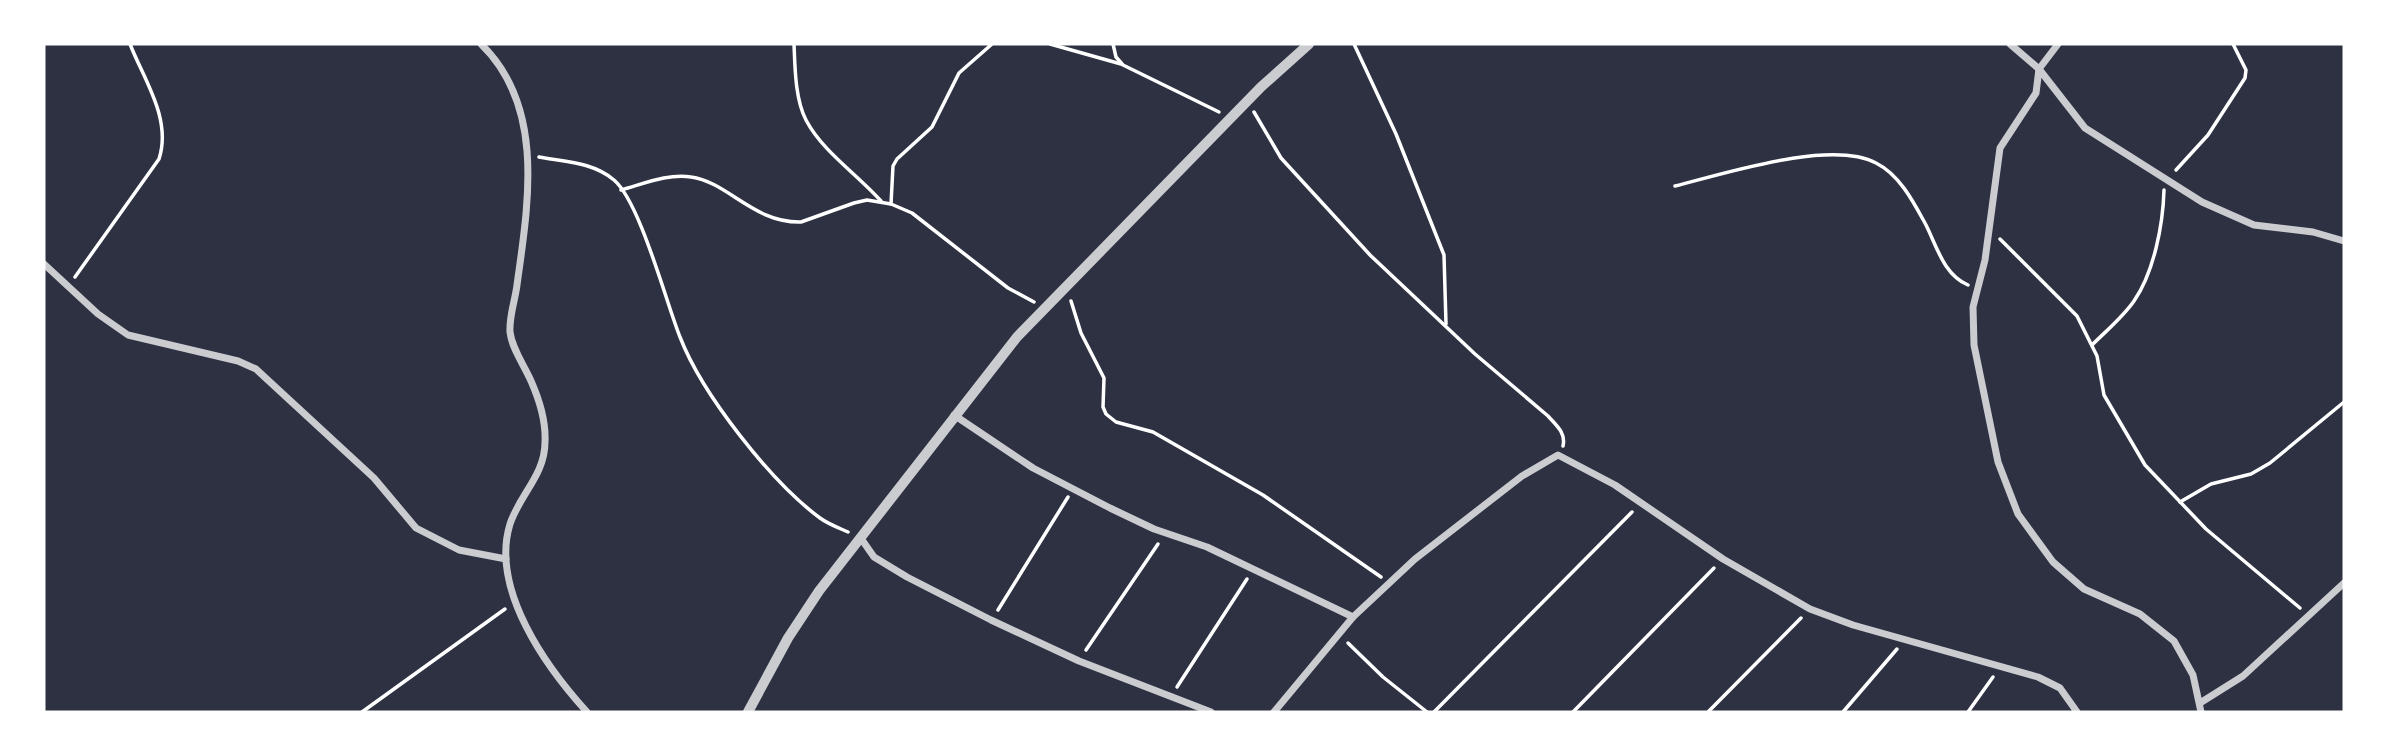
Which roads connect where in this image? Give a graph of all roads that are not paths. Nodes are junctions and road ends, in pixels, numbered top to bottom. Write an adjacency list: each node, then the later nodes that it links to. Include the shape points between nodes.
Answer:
1 (481, 44): 10 (street, via 501,67 518,99 528,155 510,334 532,383 546,439 540,470 511,522)
2 (1309, 44): 8 (street, via 1045,307)
3 (2010, 44): 5 (street)
4 (2058, 44): 5 (street)
5 (2039, 69): 6 (street, via 2085,128 2226,215 2254,225 2313,232); 13 (street, via 2036,93 2000,148 1971,326 1998,462 2018,514 2053,562 2084,589 2140,614 2174,641 2193,675)
6 (2344, 242)
7 (44, 264): 10 (street, via 128,335 256,369 374,478 416,528 459,550)
8 (954, 415): 9 (street); 12 (street, via 1073,489)
9 (860, 537): 15 (street, via 788,638); 16 (street, via 873,556 991,620 1079,661)
10 (506, 559): 14 (street, via 534,644)
11 (2344, 583): 13 (street, via 2243,676)
12 (1353, 617): 17 (street); 18 (street, via 1512,483 1562,455 1810,609 2001,665 2060,688)
13 (2200, 703): 19 (street)
14 (587, 712)
15 (748, 712)
16 (1211, 712)
17 (1274, 712)
18 (2077, 712)
19 (2201, 712)

